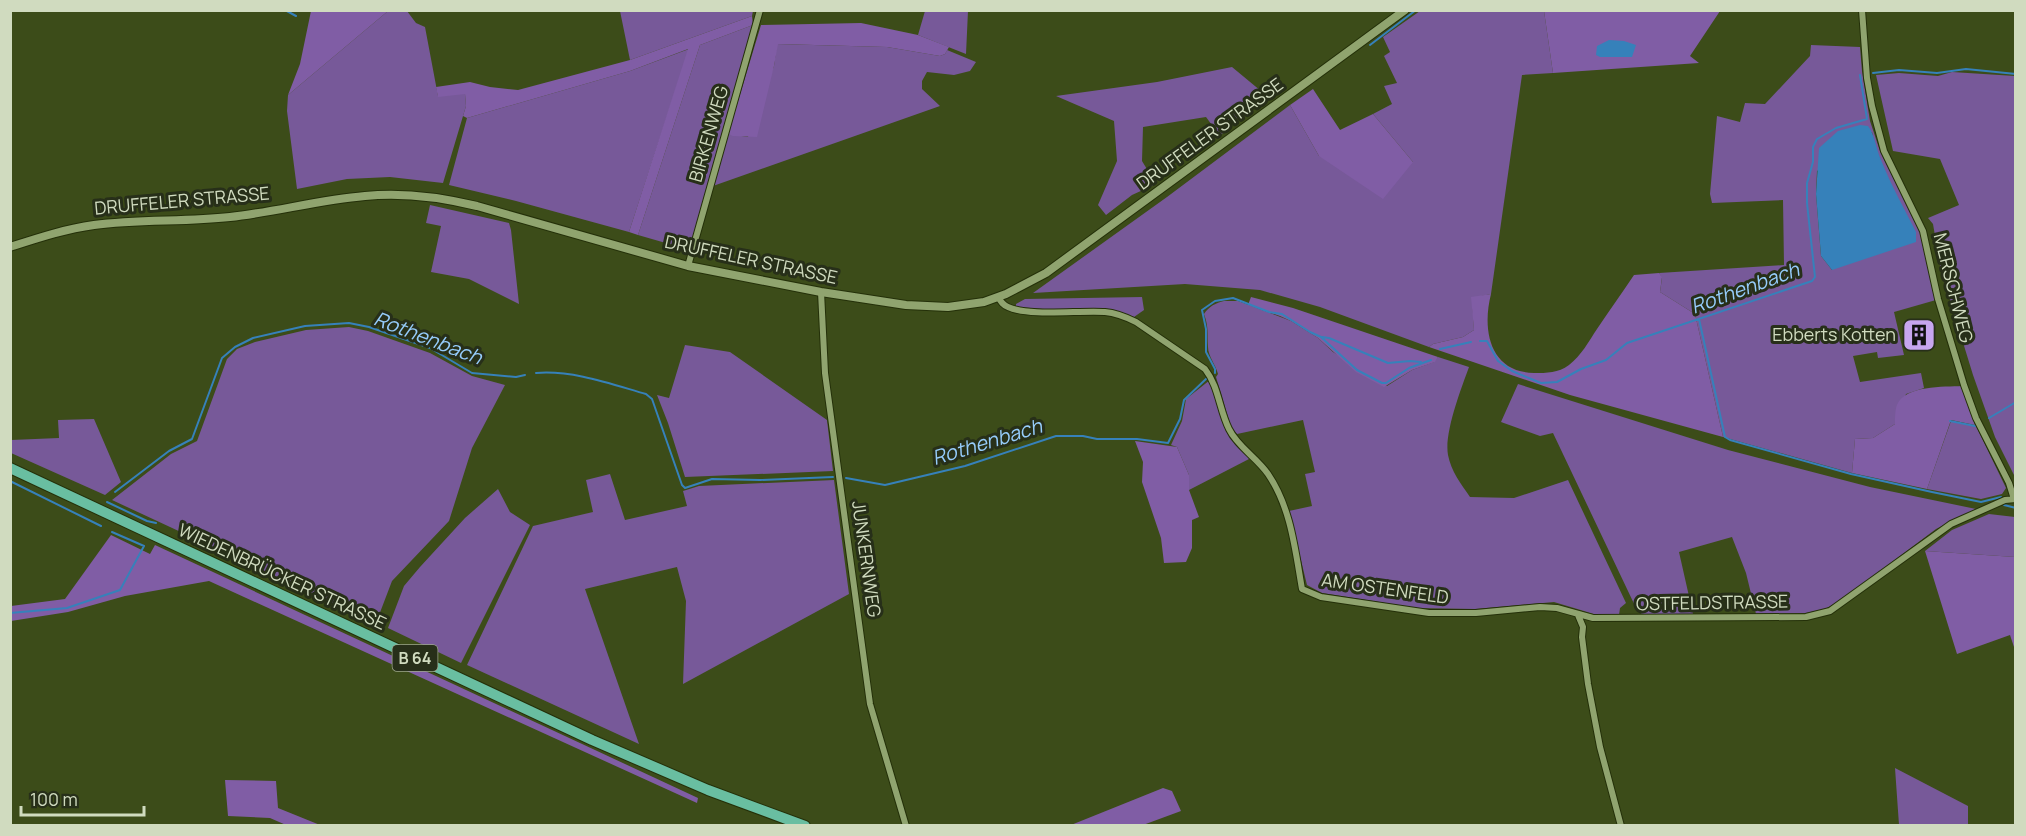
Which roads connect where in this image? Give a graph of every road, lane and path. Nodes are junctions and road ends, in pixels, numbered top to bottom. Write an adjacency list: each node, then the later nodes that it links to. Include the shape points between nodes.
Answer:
1 (760, 10): 5 (street, BIRKENWEG)
2 (1405, 10): 7 (street, DRUFFELER STRASSE, via 1071,256)
3 (1862, 10): 9 (street, MERSCHWEG, via 1867,78 1884,151 1923,231 1938,299 1964,384)
4 (10, 247): 5 (street, DRUFFELER STRASSE, via 94,225 232,217 342,198 428,196 477,206)
5 (688, 266): 6 (street, DRUFFELER STRASSE)
6 (821, 292): 7 (street, DRUFFELER STRASSE, via 930,307 967,305); 14 (street, JUNKERNWEG, via 825,373 870,704)
7 (998, 297): 10 (street, AM OSTENFELD, via 1006,307 1015,310 1125,316 1205,369 1212,378 1229,430 1280,492 1288,513 1302,589 1321,597 1429,613 1557,608)
8 (10, 468): 13 (main road, WIEDENBRÜCKER STRASSE / B 64, via 601,745)
9 (2015, 499): 11 (street, OSTFELDSTRASSE, via 1951,524 1830,611 1806,617)
10 (1578, 615): 11 (street, AM OSTENFELD); 12 (street)
11 (1593, 618): 12 (street)
12 (1583, 627): 15 (street, via 1588,684 1600,747)
13 (805, 825)
14 (906, 825)
15 (1621, 825)

